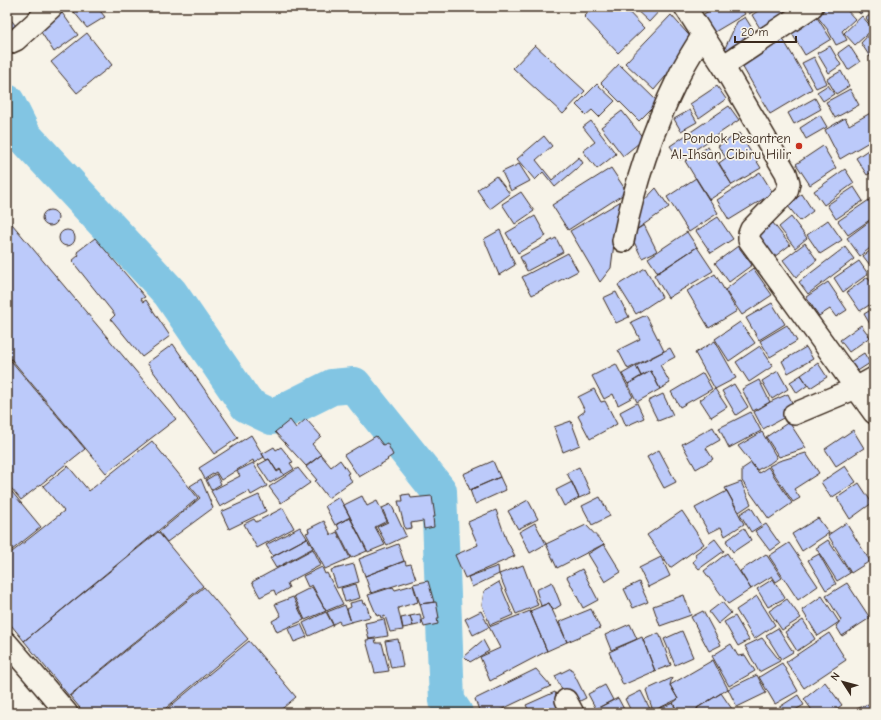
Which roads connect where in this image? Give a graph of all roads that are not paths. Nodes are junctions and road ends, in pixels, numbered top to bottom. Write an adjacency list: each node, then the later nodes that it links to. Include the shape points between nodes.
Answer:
1 (52, 7): 5 (street, via 16,40)
2 (685, 7): 4 (street)
3 (812, 7): 6 (street)
4 (703, 35): 6 (street); 7 (street, via 678,77 664,110 635,189)
5 (7, 44)
6 (723, 66): 9 (street, via 786,173 789,183 787,192 751,229 749,240)
7 (623, 241)
8 (874, 378): 9 (street)
9 (856, 388): 10 (street); 11 (street)
10 (874, 413)
11 (794, 414)
12 (7, 642): 13 (street)
13 (67, 713)

